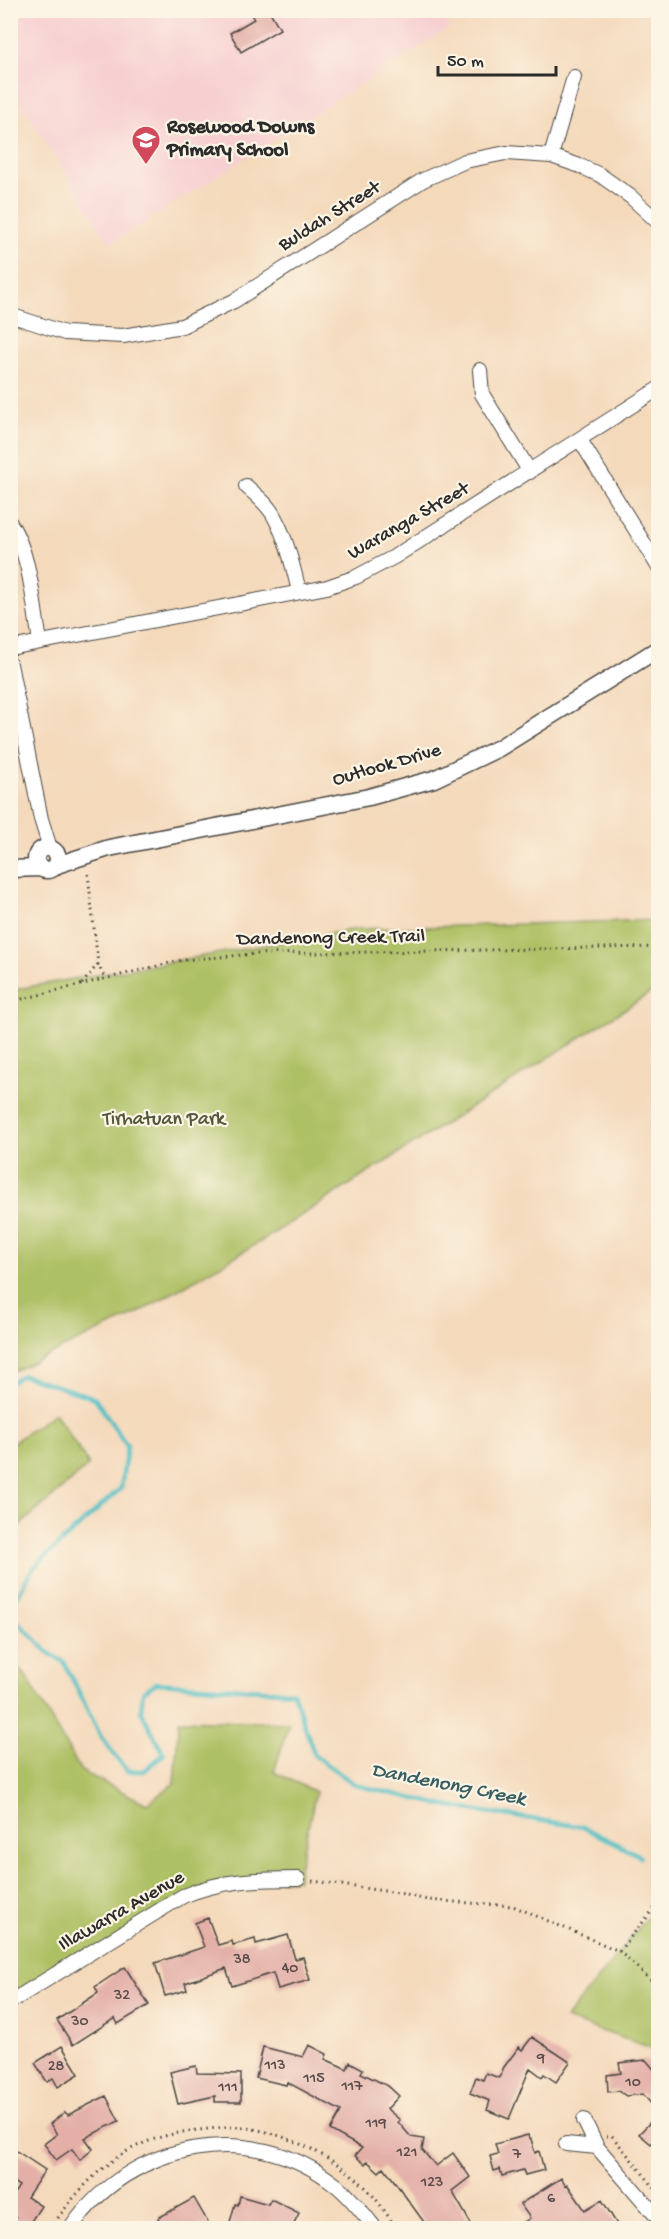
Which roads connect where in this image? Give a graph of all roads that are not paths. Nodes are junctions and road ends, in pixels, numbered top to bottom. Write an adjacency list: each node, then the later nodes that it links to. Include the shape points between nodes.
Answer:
1 (574, 77): 2 (street)
2 (551, 156): 3 (street, Buldah Street, via 600,175); 4 (street, Buldah Street, via 506,153 465,161 423,180 234,300 182,326 123,336 65,333)
3 (658, 222)
4 (10, 315)
5 (480, 370): 8 (street, via 482,394)
6 (658, 389): 7 (street, Waranga Street)
7 (580, 440): 8 (street, Waranga Street); 11 (street)
8 (530, 472): 12 (street, Waranga Street, via 374,568 327,586)
9 (246, 486): 12 (street, via 275,517)
10 (10, 523): 13 (street, via 26,559)
11 (658, 566)
12 (299, 591): 13 (street, Waranga Street)
13 (40, 641): 14 (street, Waranga Street)
14 (10, 648)
15 (655, 649): 17 (street, Outlook Drive, via 499,748 434,779 369,797 109,848)
16 (10, 664): 17 (street)
17 (47, 855): 18 (street, Outlook Drive)
18 (10, 867)
19 (298, 1879): 20 (street, Illawarra Avenue, via 230,1882 198,1889)
20 (10, 2002)
21 (584, 2120): 22 (street)
22 (600, 2142): 23 (street); 24 (street)
23 (566, 2144)
24 (658, 2218)
25 (71, 2229): 26 (street, via 96,2199 157,2157 220,2146 271,2153 314,2171 346,2193)
26 (375, 2229)

